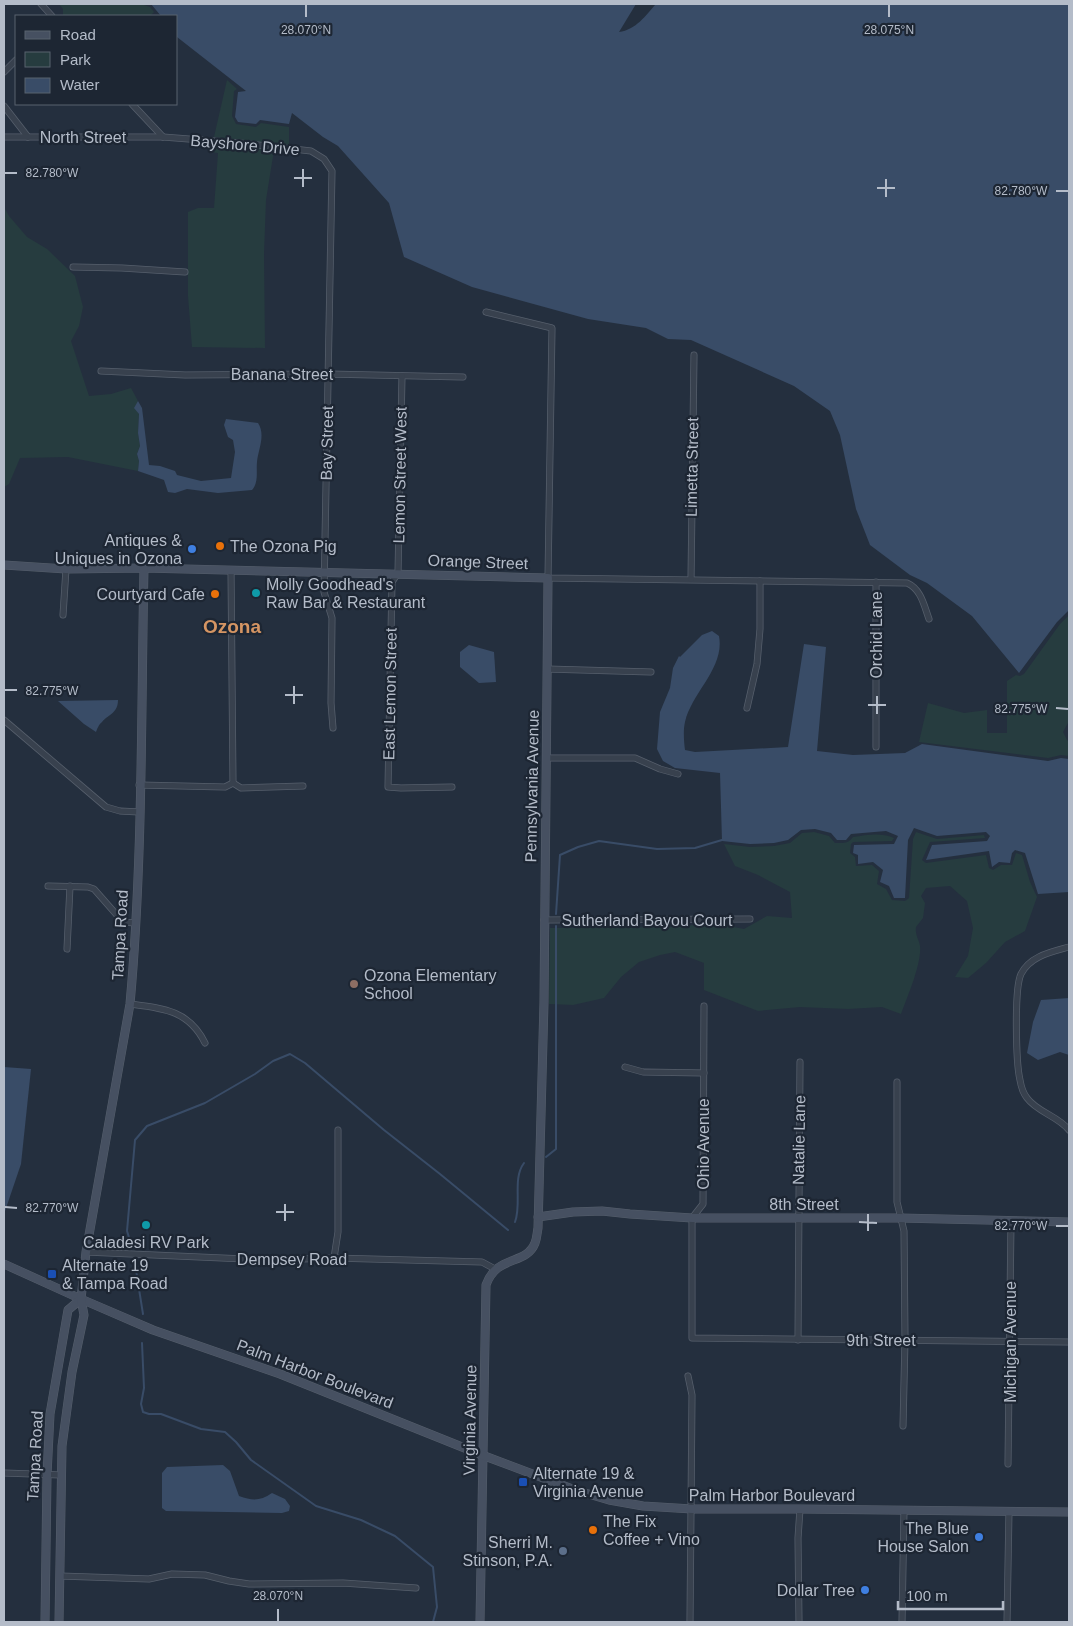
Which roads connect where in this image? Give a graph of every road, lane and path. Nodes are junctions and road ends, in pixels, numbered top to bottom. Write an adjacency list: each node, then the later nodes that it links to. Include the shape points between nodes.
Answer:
1 (41, 4): 2 (street)
2 (51, 15)
3 (15, 61): 4 (street)
4 (4, 72)
5 (133, 105): 9 (street)
6 (4, 106): 8 (street)
7 (4, 136): 8 (street, North Street)
8 (28, 137): 9 (street, North Street)
9 (163, 137): 10 (street, Bayshore Drive, via 311,151)
10 (324, 159): 16 (street, Bay Street, via 332,172)
11 (73, 267): 12 (street)
12 (185, 272)
13 (486, 312): 25 (street, Pennsylvania Avenue, via 552,328)
14 (694, 355): 26 (street, Limetta Street)
15 (101, 371): 16 (street, Banana Street, via 185,375)
16 (328, 374): 17 (street, Banana Street); 23 (street, Bay Street)
17 (402, 376): 18 (street, Banana Street); 24 (street, Lemon Street West)
18 (463, 377)
19 (4, 565): 21 (street, Orange Street)
20 (144, 568): 21 (street, Orange Street); 22 (street, Orange Street); 40 (street, Tampa Road)
21 (66, 569): 29 (street)
22 (231, 570): 23 (street, Orange Street); 39 (street)
23 (324, 572): 24 (street, Orange Street); 35 (street, Bay Street, via 324,592 332,618)
24 (398, 573): 25 (street, Orange Street); 42 (street, East Lemon Street, via 392,582 388,787)
25 (548, 578): 26 (street, Orange Street); 31 (street, Pennsylvania Avenue)
26 (691, 579): 27 (street, Orange Street)
27 (760, 581): 28 (street, Orange Street); 33 (street, via 757,664)
28 (876, 582): 30 (street, Orange Street, via 913,586 918,590); 36 (street, Orchid Lane)
29 (63, 615)
30 (929, 619)
31 (548, 670): 32 (street); 37 (street, Pennsylvania Avenue)
32 (651, 672)
33 (747, 708)
34 (4, 720): 43 (street, via 106,807)
35 (333, 728)
36 (876, 747)
37 (546, 758): 38 (street, via 635,758); 47 (street, Pennsylvania Avenue)
38 (678, 774)
39 (233, 783): 40 (street, via 225,787); 41 (street, via 241,788)
40 (140, 785): 43 (street, Tampa Road)
41 (303, 786)
42 (452, 787)
43 (139, 812): 48 (street, Tampa Road)
44 (48, 886): 45 (street)
45 (70, 886): 48 (street, via 94,889 123,922); 50 (street)
46 (750, 919): 47 (street, Sutherland Bayou Court)
47 (544, 920): 60 (street, Pennsylvania Avenue)
48 (135, 923): 51 (street, Tampa Road)
49 (1069, 947): 59 (street, via 1035,959 1020,975 1017,1026 1019,1079 1026,1097)
50 (67, 949)
51 (130, 1004): 53 (street, via 174,1012 189,1021); 66 (street, Tampa Road)
52 (704, 1006): 56 (street, Ohio Avenue)
53 (205, 1042)
54 (800, 1062): 62 (street, Natalie Lane)
55 (625, 1067): 56 (street, via 643,1072)
56 (704, 1073): 61 (street, Ohio Avenue, via 703,1204)
57 (897, 1082): 63 (street, via 897,1202)
58 (338, 1130): 67 (street, via 338,1232)
59 (1069, 1130)
60 (538, 1217): 61 (street, 8th Street, via 602,1211); 69 (street, Pennsylvania Avenue, via 535,1244 526,1254)
61 (692, 1218): 62 (street, 8th Street); 71 (street, Ohio Avenue)
62 (798, 1218): 63 (street, 8th Street); 73 (street, Natalie Lane)
63 (900, 1218): 64 (street, 8th Street); 72 (street, via 904,1231)
64 (1011, 1221): 65 (street, 8th Street); 74 (street, Michigan Avenue)
65 (1069, 1222)
66 (86, 1252): 67 (street, Dempsey Road, via 270,1260); 70 (street, Tampa Road)
67 (334, 1258): 69 (street, Dempsey Road, via 482,1262)
68 (4, 1264): 70 (street)
69 (495, 1268): 78 (street, Virginia Avenue, via 486,1285)
70 (81, 1299): 78 (street, Palm Harbor Boulevard, via 153,1330 280,1374); 81 (street, Tampa Road, via 68,1311 50,1414); 82 (street, Tampa Road, via 84,1315 69,1390)
71 (692, 1338): 73 (street, 9th Street)
72 (905, 1339): 73 (street, 9th Street); 74 (street, 9th Street); 77 (street)
73 (798, 1340)
74 (1010, 1341): 75 (street, 9th Street); 79 (street, Michigan Avenue)
75 (1069, 1342)
76 (688, 1376): 84 (street, via 692,1395)
77 (903, 1426)
78 (482, 1455): 84 (street, Palm Harbor Boulevard, via 609,1500); 92 (street, Virginia Avenue)
79 (1008, 1464)
80 (4, 1474): 81 (street)
81 (46, 1475): 82 (street); 90 (street, Tampa Road)
82 (61, 1475): 88 (street, Tampa Road)
83 (800, 1508): 84 (street, Palm Harbor Boulevard); 85 (street, Palm Harbor Boulevard); 94 (street)
84 (692, 1509): 93 (street)
85 (904, 1510): 86 (street, Palm Harbor Boulevard); 95 (street)
86 (1009, 1511): 87 (street, Palm Harbor Boulevard); 96 (street)
87 (1069, 1512)
88 (60, 1576): 89 (street, via 149,1579 172,1574 205,1575 249,1584 343,1583); 91 (street, Tampa Road)
89 (416, 1588)
90 (45, 1622)
91 (59, 1622)
92 (480, 1622)
93 (690, 1622)
94 (799, 1622)
95 (902, 1622)
96 (1007, 1622)

